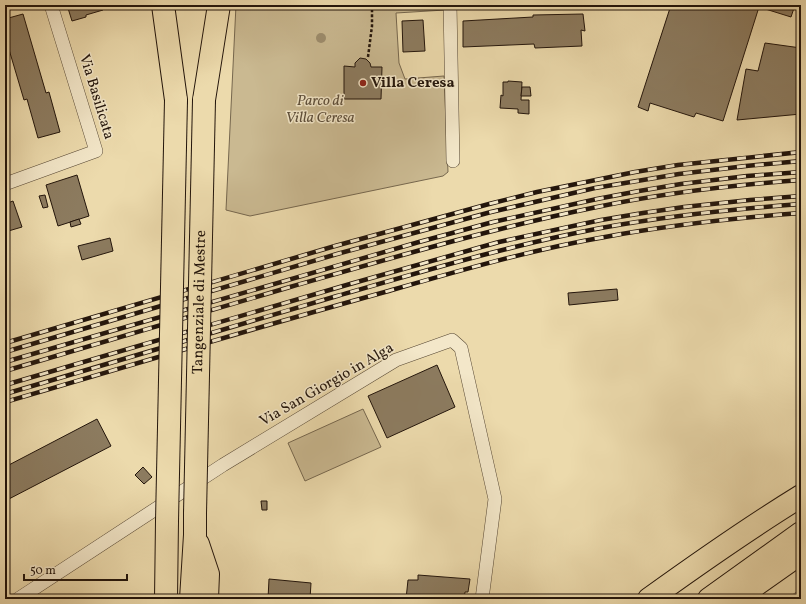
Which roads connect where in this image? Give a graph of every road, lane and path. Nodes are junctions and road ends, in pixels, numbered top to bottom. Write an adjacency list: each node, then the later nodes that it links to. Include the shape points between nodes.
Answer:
1 (51, 5): 12 (street, Via Basilicata, via 96,152)
2 (163, 5): 9 (highway)
3 (178, 5): 9 (highway, Tangenziale di Mestre)
4 (205, 5): 10 (highway, Tangenziale di Mestre)
5 (219, 5): 10 (highway)
6 (372, 5): 8 (path)
7 (450, 5): 11 (street)
8 (368, 57)
9 (176, 100): 17 (highway, Tangenziale di Mestre, bridge)
10 (204, 100): 15 (highway, Tangenziale di Mestre, bridge)
11 (453, 161)
12 (5, 184)
13 (801, 496): 25 (highway)
14 (801, 533): 26 (highway)
15 (195, 535): 22 (highway, Tangenziale di Mestre); 23 (highway, via 208,574)
16 (801, 552): 27 (highway)
17 (167, 564): 20 (highway); 21 (highway, Tangenziale di Mestre)
18 (801, 597): 28 (street)
19 (18, 599): 24 (street, Via San Giorgio in Alga, via 223,465 396,360 452,340 461,348 495,499)
20 (157, 599)
21 (166, 599)
22 (191, 599)
23 (207, 599)
24 (482, 599)
25 (649, 599)
26 (709, 599)
27 (736, 599)
28 (798, 599)

